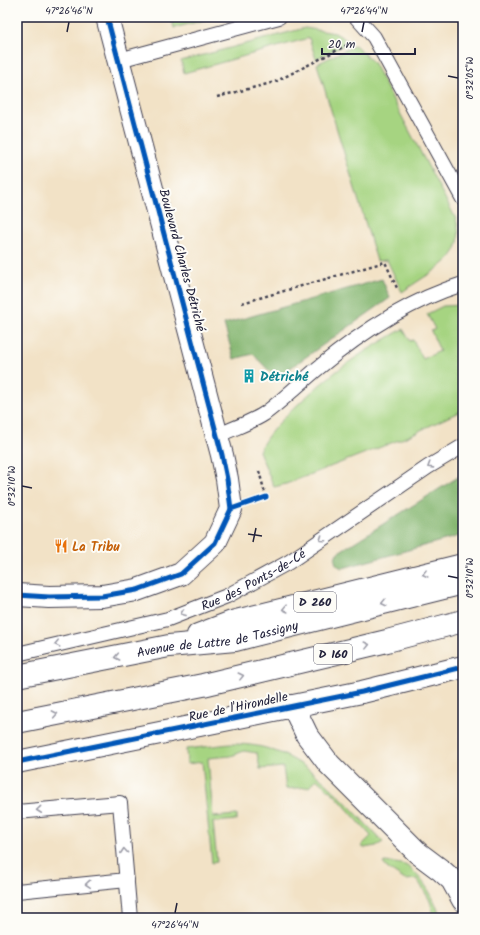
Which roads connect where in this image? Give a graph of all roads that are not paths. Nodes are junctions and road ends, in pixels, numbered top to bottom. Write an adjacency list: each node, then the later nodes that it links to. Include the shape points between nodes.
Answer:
1 (107, 17): 4 (street, Boulevard Charles Détriché)
2 (279, 17): 4 (lane)
3 (356, 17): 5 (lane, via 374,37)
4 (118, 60): 7 (street, Boulevard Charles Détriché)
5 (463, 199)
6 (463, 284): 7 (lane, via 443,290 405,309 318,367 263,414)
7 (217, 436): 11 (street, Boulevard Charles Détriché, via 231,509 215,543 181,574 137,590 102,596 49,598)
8 (463, 446): 14 (lane, Rue des Ponts-de-Cé, one-way to 14, via 289,562 227,596 168,619)
9 (463, 565): 13 (street, D 260, one-way to 13, via 232,622)
10 (463, 583): 13 (street, Avenue de Lattre de Tassigny / D 260, one-way to 13, via 235,640)
11 (17, 594)
12 (463, 621): 18 (street, D 160, one-way to 12, via 203,685)
13 (169, 646): 16 (street, Avenue de Lattre de Tassigny / D 260, one-way to 16)
14 (17, 654)
15 (463, 667): 17 (street, Rue de l'Hirondelle)
16 (17, 676)
17 (293, 706): 19 (street, Rue de l'Hirondelle); 23 (street, Rue de l'Hirondelle, via 307,735 329,764 418,853 452,880)
18 (17, 722)
19 (17, 762)
20 (17, 812): 21 (lane, one-way to 20, via 120,802)
21 (127, 880): 22 (lane, one-way to 22); 24 (lane)
22 (17, 891)
23 (463, 900)
24 (130, 918)

